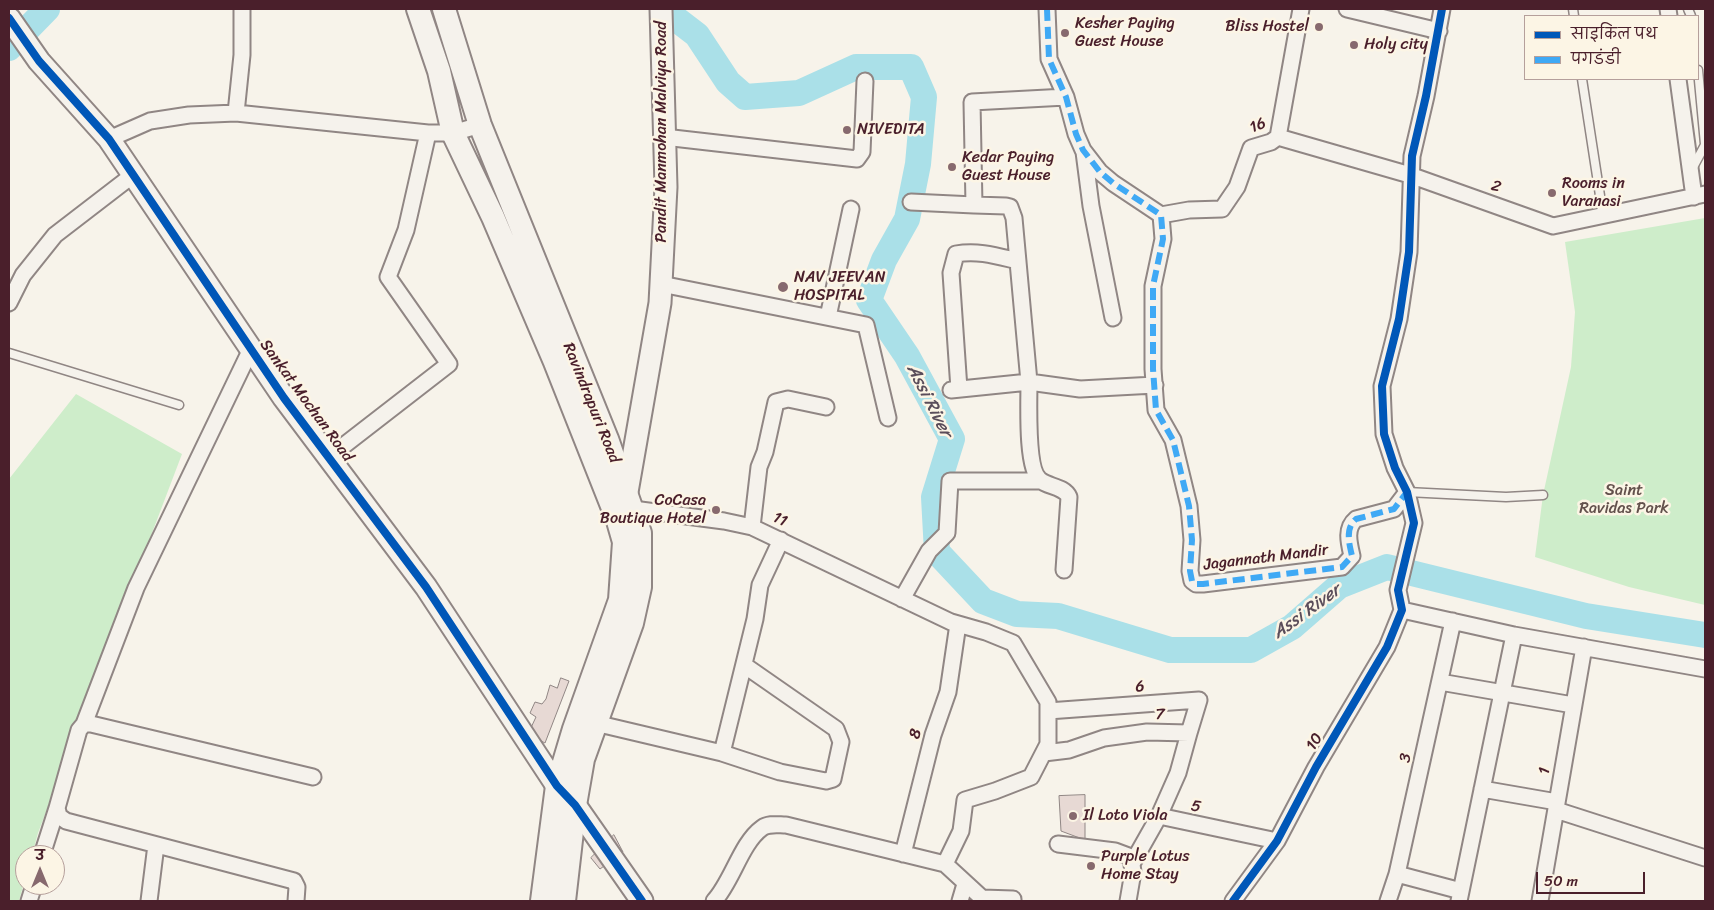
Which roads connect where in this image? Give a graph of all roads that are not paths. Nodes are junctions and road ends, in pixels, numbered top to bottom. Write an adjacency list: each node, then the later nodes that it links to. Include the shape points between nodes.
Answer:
1 (242, 9): 16 (street, via 242,55)
2 (418, 9): 18 (main road, Ravindrapuri Road, via 439,71)
3 (444, 9): 17 (main road, Ravindrapuri Road)
4 (1047, 9): 15 (street, via 1049,59)
5 (1301, 9): 21 (street, 16)
6 (1347, 9): 10 (street)
7 (1442, 9): 10 (street)
8 (661, 15): 20 (street, Pandit Manmohan Malviya Road)
9 (9, 18): 22 (street, Sankat Mochan Road, via 39,61)
10 (1439, 31): 27 (street)
11 (1582, 80): 33 (lane)
12 (1678, 80): 25 (street)
13 (1699, 80): 23 (lane)
14 (865, 81): 20 (street, via 862,152 857,159)
15 (1066, 97): 24 (street); 30 (street, via 972,102)
16 (236, 113): 19 (street); 22 (street, via 150,121)
17 (480, 125): 18 (street); 50 (main road, Ravindrapuri Road)
18 (453, 133): 19 (street); 72 (main road, Ravindrapuri Road, via 555,362 624,542 620,600)
19 (428, 134): 46 (street, via 406,230 388,277 449,364)
20 (664, 137): 35 (street, Pandit Manmohan Malviya Road, via 666,187)
21 (1278, 137): 27 (street, 2); 32 (street, 16, via 1251,148 1237,188 1222,209)
22 (108, 139): 26 (street, Sankat Mochan Road)
23 (1705, 144): 25 (lane)
24 (1083, 150): 32 (street, via 1106,177); 38 (street)
25 (1691, 170): 28 (street)
26 (133, 175): 36 (street, via 55,236 23,275); 39 (street, Sankat Mochan Road)
27 (1410, 175): 33 (street, 2, via 1553,226); 48 (street, via 1409,252 1399,319 1382,386 1384,434)
28 (1700, 196): 33 (street, 2)
29 (911, 202): 30 (street)
30 (974, 205): 34 (street, via 1010,207)
31 (851, 209): 37 (street)
32 (1161, 215): 42 (street, Jagannath Mandir, via 1163,239 1153,286)
33 (1603, 215)
34 (1018, 261): 41 (street); 41 (street, via 983,253 956,254 951,273 955,390)
35 (661, 284): 37 (street); 50 (street, Pandit Manmohan Malviya Road)
36 (9, 303)
37 (828, 317): 45 (street, via 866,325)
38 (1113, 318)
39 (251, 349): 46 (street, Sankat Mochan Road); 67 (street, via 136,588)
40 (9, 353): 43 (lane)
41 (1029, 382): 42 (street, via 1080,389); 47 (street, via 1032,468)
42 (1154, 385): 48 (street, Jagannath Mandir, via 1156,410 1173,440 1189,506 1190,571 1196,584 1342,566 1352,556 1348,530 1351,523 1394,509)
43 (178, 405)
44 (826, 407): 51 (street, via 788,399 776,402 759,468)
45 (888, 418)
46 (328, 457): 72 (street, Sankat Mochan Road, via 426,587)
47 (1040, 481): 53 (street, via 1065,491 1069,496); 54 (street, via 950,481 947,533 929,551)
48 (1407, 492): 49 (lane, via 1506,497); 55 (street, via 1414,524 1398,590)
49 (1542, 495)
50 (630, 501): 51 (street, 11); 66 (main road, Ravindrapuri Road, via 640,533 640,587 632,623)
51 (752, 527): 52 (street, 11)
52 (781, 540): 54 (street, 11); 60 (street, via 760,585)
53 (1064, 570)
54 (902, 599): 57 (street, 11)
55 (1402, 610): 56 (street); 78 (street, 10, via 1387,647 1316,767)
56 (1453, 621): 58 (street); 62 (street, 3)
57 (958, 624): 65 (street, 11, via 1013,643 1048,702); 82 (street, 8, via 948,692)
58 (1514, 635): 59 (street); 63 (street)
59 (1584, 647): 61 (street); 64 (street, 1)
60 (744, 665): 69 (street); 69 (street, via 836,729 840,742 836,772 833,780 826,781 780,772)
61 (1705, 669)
62 (1440, 682): 63 (street); 86 (street, 3)
63 (1502, 694): 64 (street); 73 (street)
64 (1573, 705): 75 (street, 1)
65 (1048, 711): 68 (street, 6, via 1199,700); 70 (street, 11, via 1048,744)
66 (594, 722): 69 (street); 74 (main road, Ravindrapuri Road)
67 (84, 724): 71 (street); 76 (street, via 79,730)
68 (1189, 733): 70 (street, 7, via 1147,732 1104,738 1069,750); 77 (street, via 1178,773)
69 (722, 753)
70 (1044, 753): 85 (street, via 1030,776 965,800 960,830)
71 (313, 777)
72 (557, 786): 74 (street, Sankat Mochan Road); 91 (main road, Ravindrapuri Road)
73 (1482, 789): 75 (street); 88 (street)
74 (575, 805): 92 (main road); 93 (street, Sankat Mochan Road)
75 (1557, 806): 83 (street); 100 (street, 1)
76 (56, 808): 80 (street); 81 (street, via 66,821)
77 (1159, 816): 78 (street, 5); 84 (street)
78 (1277, 841): 98 (street, 10)
79 (1058, 844): 84 (street, via 1126,853)
80 (45, 845)
81 (156, 845): 89 (street); 90 (street, via 294,881 298,887)
82 (903, 854): 85 (street); 94 (street, via 773,824 763,827 751,840)
83 (1705, 858)
84 (1133, 862): 97 (street)
85 (945, 864): 87 (street)
86 (1397, 874): 88 (street); 99 (street, 3)
87 (965, 884): 95 (street); 96 (street, via 982,898)
88 (1460, 896)
89 (149, 901)
90 (296, 901)
91 (542, 901)
92 (564, 901)
93 (642, 901)
94 (714, 901)
95 (960, 901)
96 (1013, 901)
97 (1128, 901)
98 (1232, 901)
99 (1388, 901)
100 (1540, 901)

